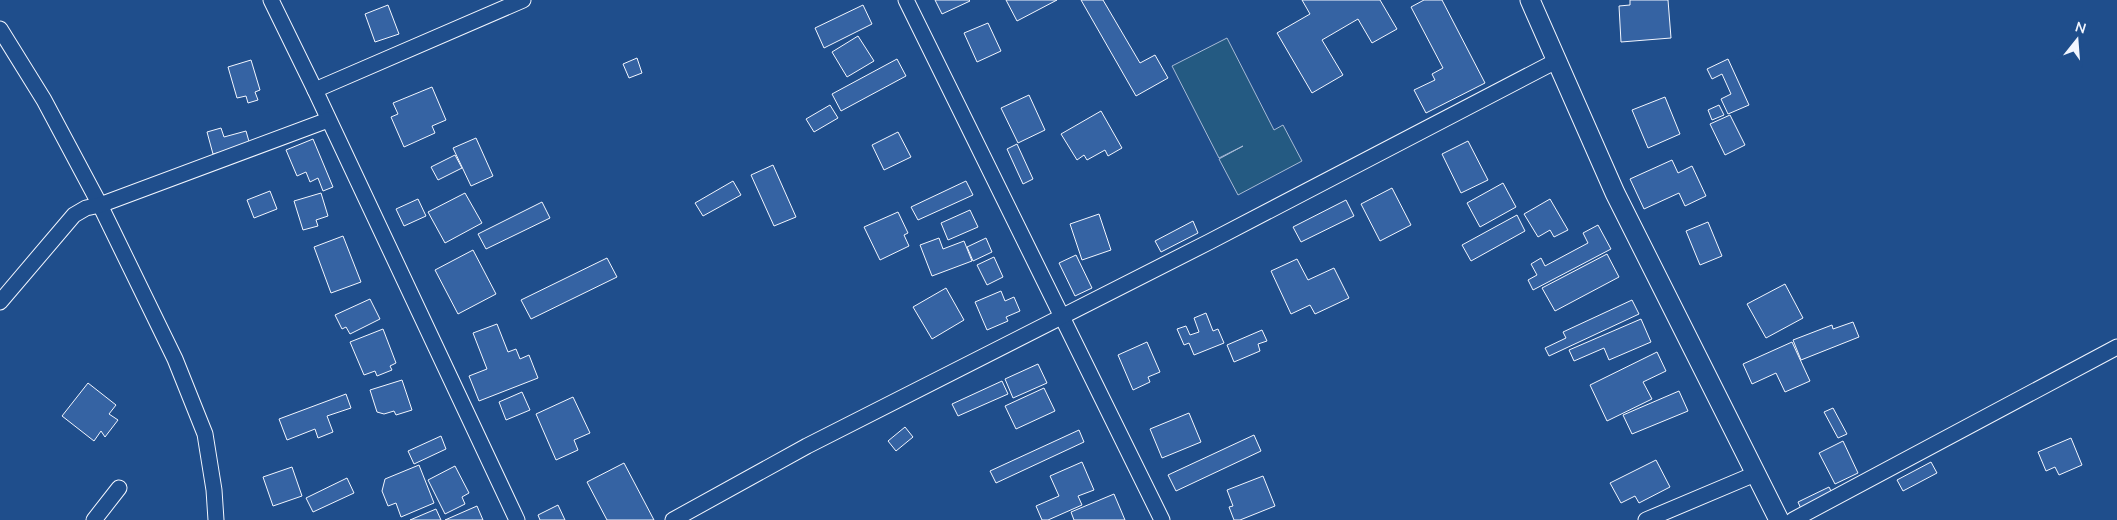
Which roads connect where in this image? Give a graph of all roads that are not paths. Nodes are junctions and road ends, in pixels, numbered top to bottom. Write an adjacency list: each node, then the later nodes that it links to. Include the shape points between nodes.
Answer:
1 (271, 0): 7 (street)
2 (523, 0): 7 (street)
3 (906, 0): 11 (street)
4 (1530, 0): 6 (street)
5 (0, 29): 9 (street, via 44,100)
6 (1558, 60): 11 (street); 13 (street, via 1615,192)
7 (315, 90): 8 (street)
8 (328, 120): 9 (street); 17 (street)
9 (100, 205): 10 (street, via 74,215); 16 (street, via 175,358 204,434)
10 (0, 302)
11 (1062, 316): 18 (street, via 806,446); 19 (street)
12 (2117, 347): 22 (street)
13 (1755, 474): 20 (street); 21 (street)
14 (119, 488): 15 (street)
15 (94, 520)
16 (216, 520)
17 (517, 520)
18 (673, 520)
19 (1162, 520)
20 (1646, 520)
21 (1779, 520)
22 (1793, 520)

